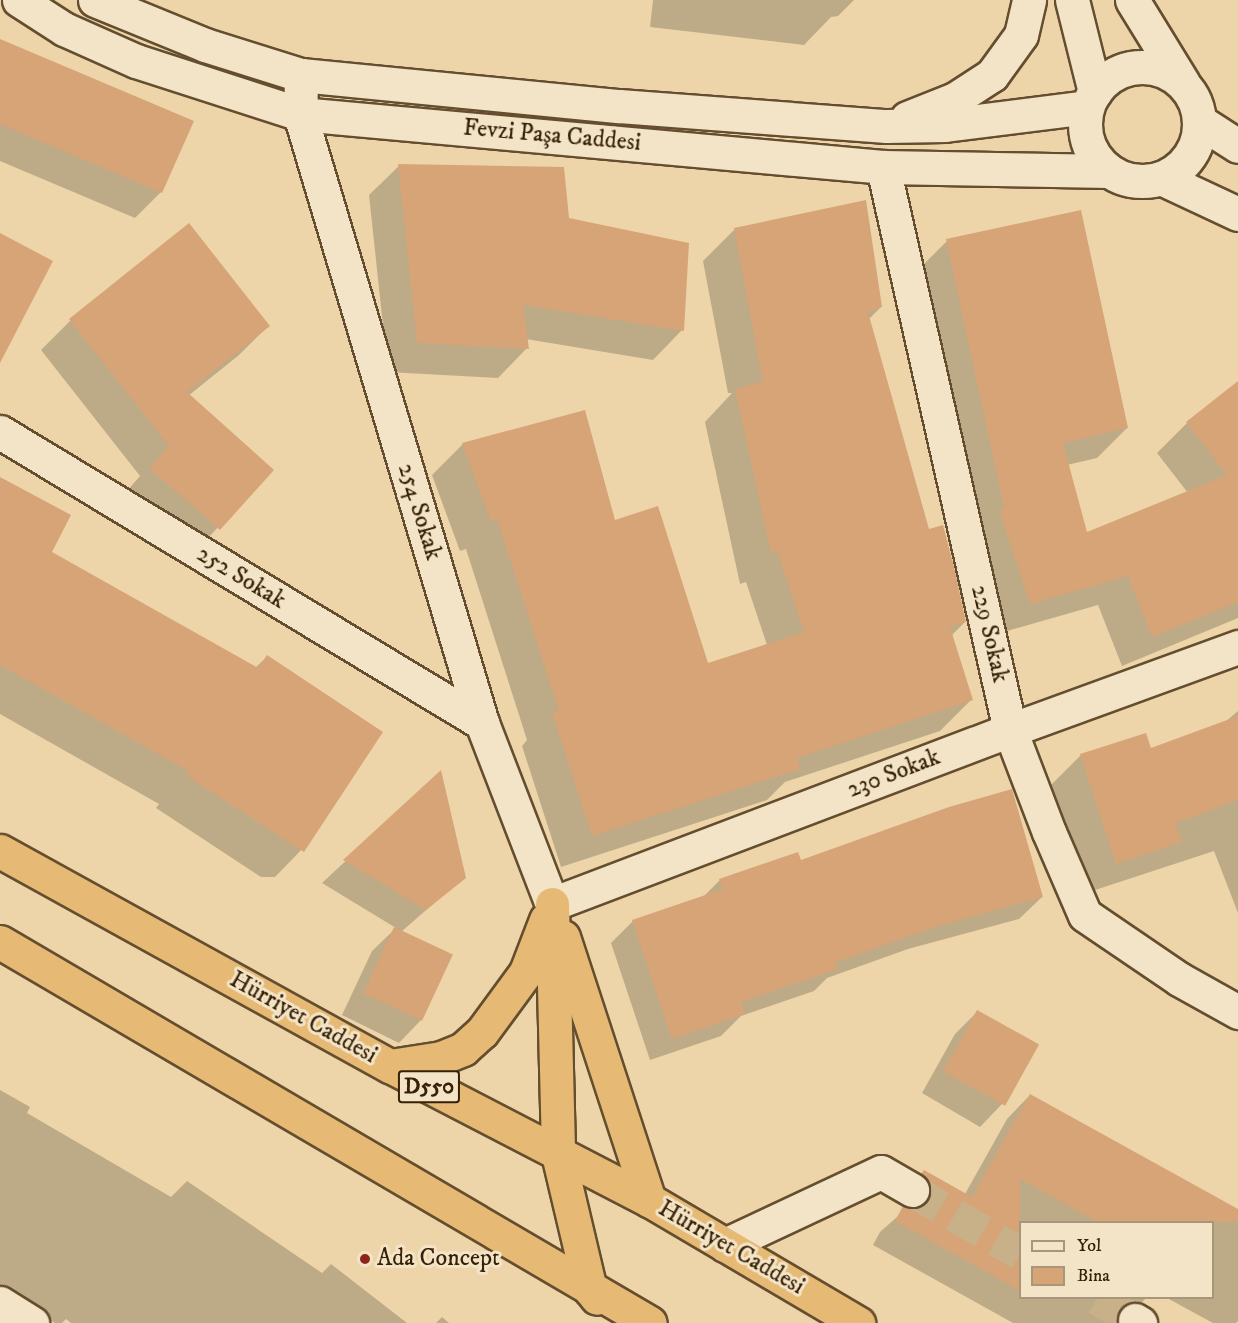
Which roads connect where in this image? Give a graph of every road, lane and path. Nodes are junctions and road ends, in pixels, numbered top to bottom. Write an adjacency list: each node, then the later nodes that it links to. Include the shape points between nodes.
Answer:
1 (19, 0): 9 (street, Fevzi Paşa Caddesi, via 64,29 136,61)
2 (95, 0): 6 (street, Fevzi Paşa Caddesi, via 205,45)
3 (1029, 0): 11 (street, via 1021,35 992,75 955,99)
4 (1072, 0): 8 (street)
5 (1132, 0): 7 (street)
6 (301, 75): 9 (street, 254 Sokak); 11 (street, Fevzi Paşa Caddesi, via 619,106)
7 (1185, 87): 8 (street, via 1172,75 1139,67 1122,70 1107,79); 10 (street, via 1195,103)
8 (1091, 99): 11 (street, Fevzi Paşa Caddesi, via 945,125); 14 (street, via 1085,126 1088,143 1096,159)
9 (300, 114): 13 (street, Fevzi Paşa Caddesi); 19 (street, 254 Sokak)
10 (1199, 121): 12 (street); 15 (street, via 1190,156 1177,170)
11 (886, 126)
12 (1238, 146)
13 (883, 166): 14 (street, Fevzi Paşa Caddesi); 20 (street, 229 Sokak)
14 (1109, 171): 15 (street, Fevzi Paşa Caddesi, via 1143,182)
15 (1161, 178): 16 (street, Fevzi Paşa Caddesi)
16 (1238, 214)
17 (0, 432): 19 (street, 252 Sokak)
18 (1238, 647): 20 (street, 230 Sokak)
19 (482, 723): 22 (street, 254 Sokak)
20 (1010, 730): 22 (street, 230 Sokak); 24 (street, 229 Sokak, via 1085,915 1179,979)
21 (0, 851): 25 (highway, Hürriyet Caddesi / D550)
22 (552, 904): 25 (highway, via 526,972 482,1032 463,1049 441,1058); 26 (highway); 28 (highway)
23 (0, 942): 30 (highway)
24 (1238, 1012)
25 (390, 1066): 26 (highway, Hürriyet Caddesi / D550)
26 (558, 1154): 28 (highway, Hürriyet Caddesi / D550); 30 (highway)
27 (912, 1190): 29 (street, via 881,1172)
28 (649, 1200): 29 (highway, Hürriyet Caddesi / D550)
29 (725, 1245): 32 (highway, Hürriyet Caddesi / D550)
30 (590, 1289): 34 (highway); 35 (highway)
31 (0, 1303): 33 (street)
32 (817, 1310): 36 (highway, Hürriyet Caddesi / D550)
33 (32, 1323)
34 (615, 1323)
35 (650, 1323)
36 (858, 1323)

